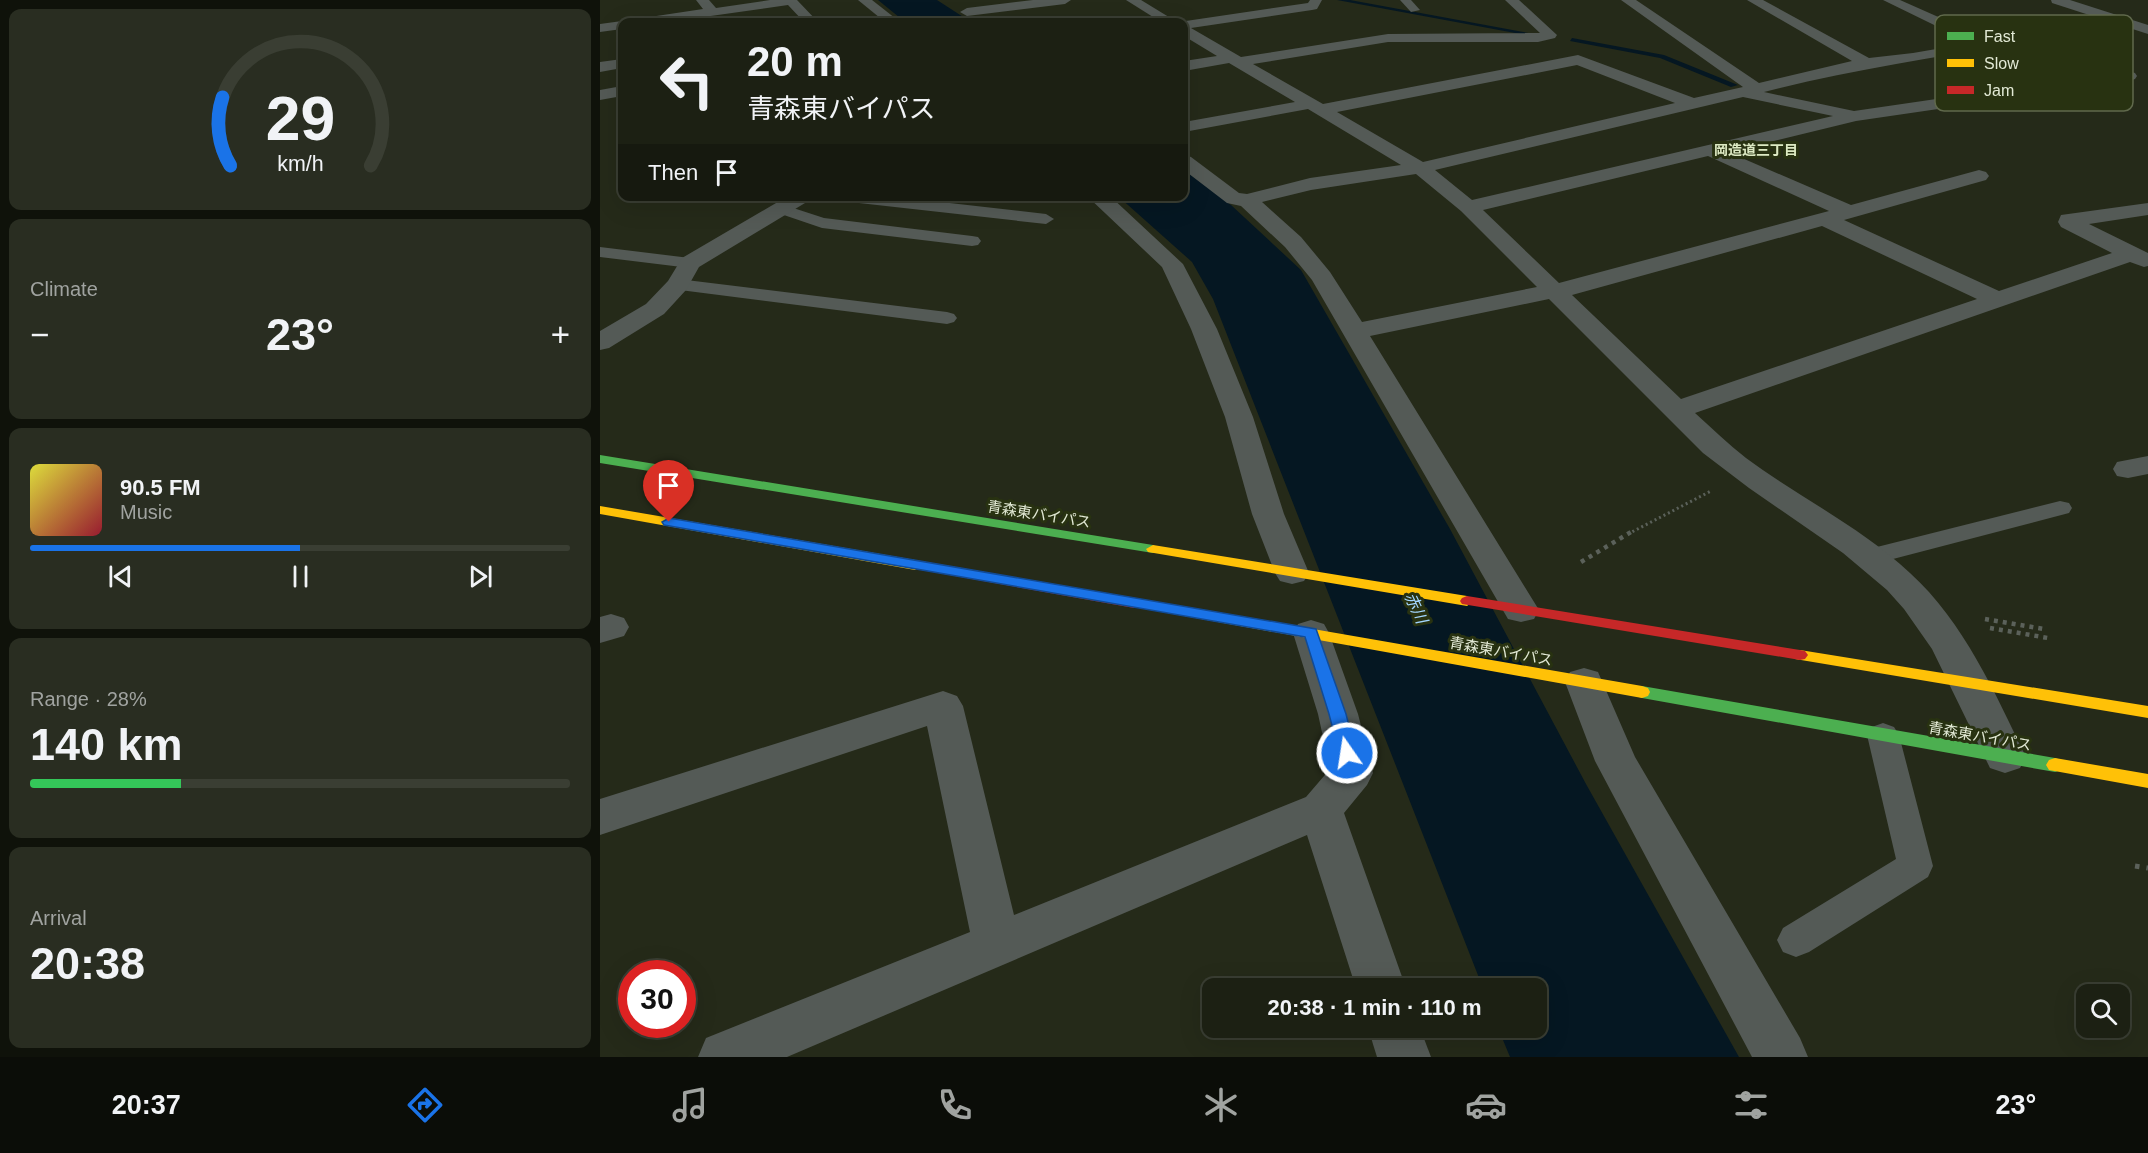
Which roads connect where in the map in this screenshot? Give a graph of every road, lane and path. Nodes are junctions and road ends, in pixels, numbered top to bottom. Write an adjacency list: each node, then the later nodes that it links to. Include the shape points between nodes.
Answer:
1 (702, 0): 14 (street)
2 (794, 0): 14 (street); 18 (street)
3 (864, 0): 19 (street)
4 (1065, 0): 20 (street, via 962,9)
5 (1132, 0): 21 (street)
6 (1405, 0): 13 (lane)
7 (1511, 0): 30 (street, via 1550,35)
8 (1627, 0): 39 (street)
9 (1753, 0): 33 (street)
10 (1889, 0): 22 (street)
11 (2057, 0): 15 (street)
12 (1310, 4): 16 (street); 23 (street)
13 (1415, 10)
14 (713, 12): 17 (street)
15 (2102, 15)
16 (1324, 17)
17 (693, 18)
18 (808, 18)
19 (888, 18)
20 (977, 18)
21 (1163, 18)
22 (1935, 21)
23 (1188, 24)
24 (2133, 25): 27 (street)
25 (618, 26): 26 (street)
26 (600, 28)
27 (2148, 30)
28 (1354, 31): 30 (street)
29 (1188, 32): 32 (street)
30 (1374, 41): 32 (street)
31 (1935, 53): 33 (street)
32 (1234, 60): 35 (street); 44 (street)
33 (1868, 63): 39 (street)
34 (618, 65): 36 (street)
35 (1188, 66)
36 (600, 67)
37 (2133, 77): 38 (street)
38 (2148, 83)
39 (1749, 90): 42 (street); 45 (street)
40 (618, 92): 41 (street)
41 (600, 94)
42 (1693, 104): 44 (street, via 1578,60); 49 (street)
43 (1935, 104): 45 (street)
44 (1315, 107): 46 (street); 49 (street)
45 (1856, 116): 47 (street)
46 (1188, 126)
47 (1710, 151): 55 (street); 58 (street)
48 (1188, 164): 51 (street, via 1234,199)
49 (1420, 168): 51 (street, via 1310,184); 55 (street)
50 (1979, 176): 58 (street)
51 (1247, 200): 69 (street, via 1307,258)
52 (795, 201): 56 (street)
53 (886, 201): 59 (lane)
54 (1103, 201): 78 (street, via 1172,264 1204,329 1239,417 1268,514)
55 (1468, 207): 66 (street)
56 (781, 209): 61 (lane, via 822,223); 64 (street)
57 (2148, 209): 63 (street, via 2069,220)
58 (1849, 212): 60 (street)
59 (1046, 219)
60 (1824, 219): 66 (street); 67 (street)
61 (972, 241)
62 (600, 252): 64 (lane)
63 (2140, 258): 67 (street)
64 (690, 263): 65 (street)
65 (678, 285): 68 (lane); 70 (street, via 655,309)
66 (1557, 292): 69 (street); 71 (street)
67 (1997, 300): 71 (street)
68 (947, 318)
69 (1355, 331): 79 (street, via 1485,546)
70 (600, 342)
71 (1675, 410): 73 (street)
72 (600, 459): 78 (highway, 青森東バイパス)
73 (1741, 470): 76 (street); 77 (path, via 1714,490)
74 (2060, 508): 76 (lane)
75 (600, 510): 81 (highway, 青森東バイパス)
76 (1870, 557): 84 (street, via 1929,617)
77 (1581, 562)
78 (1292, 573): 79 (highway, 青森東バイパス)
79 (1513, 609): 84 (highway, 青森東バイパス)
80 (2044, 629): 82 (path, via 1984,619 1986,627)
81 (1311, 633): 83 (highway, 青森東バイパス); 89 (street, via 1338,714 1352,773)
82 (2048, 638)
83 (1584, 682): 86 (highway, 青森東バイパス); 99 (street, via 1616,761)
84 (1970, 682): 85 (highway, 青森東バイパス); 87 (street)
85 (2148, 712)
86 (1883, 735): 87 (highway, 青森東バイパス); 93 (lane, via 1915,866)
87 (2005, 757): 88 (highway, 青森東バイパス)
88 (2148, 781)
89 (1321, 810): 94 (street); 95 (street)
90 (600, 817): 94 (street, via 943,706)
91 (2135, 866): 92 (path)
92 (2148, 868)
93 (1796, 940)
94 (998, 944): 97 (street)
95 (1378, 978)
96 (1397, 1038): 98 (street)
97 (725, 1057)
98 (1404, 1057)
99 (1781, 1057)

